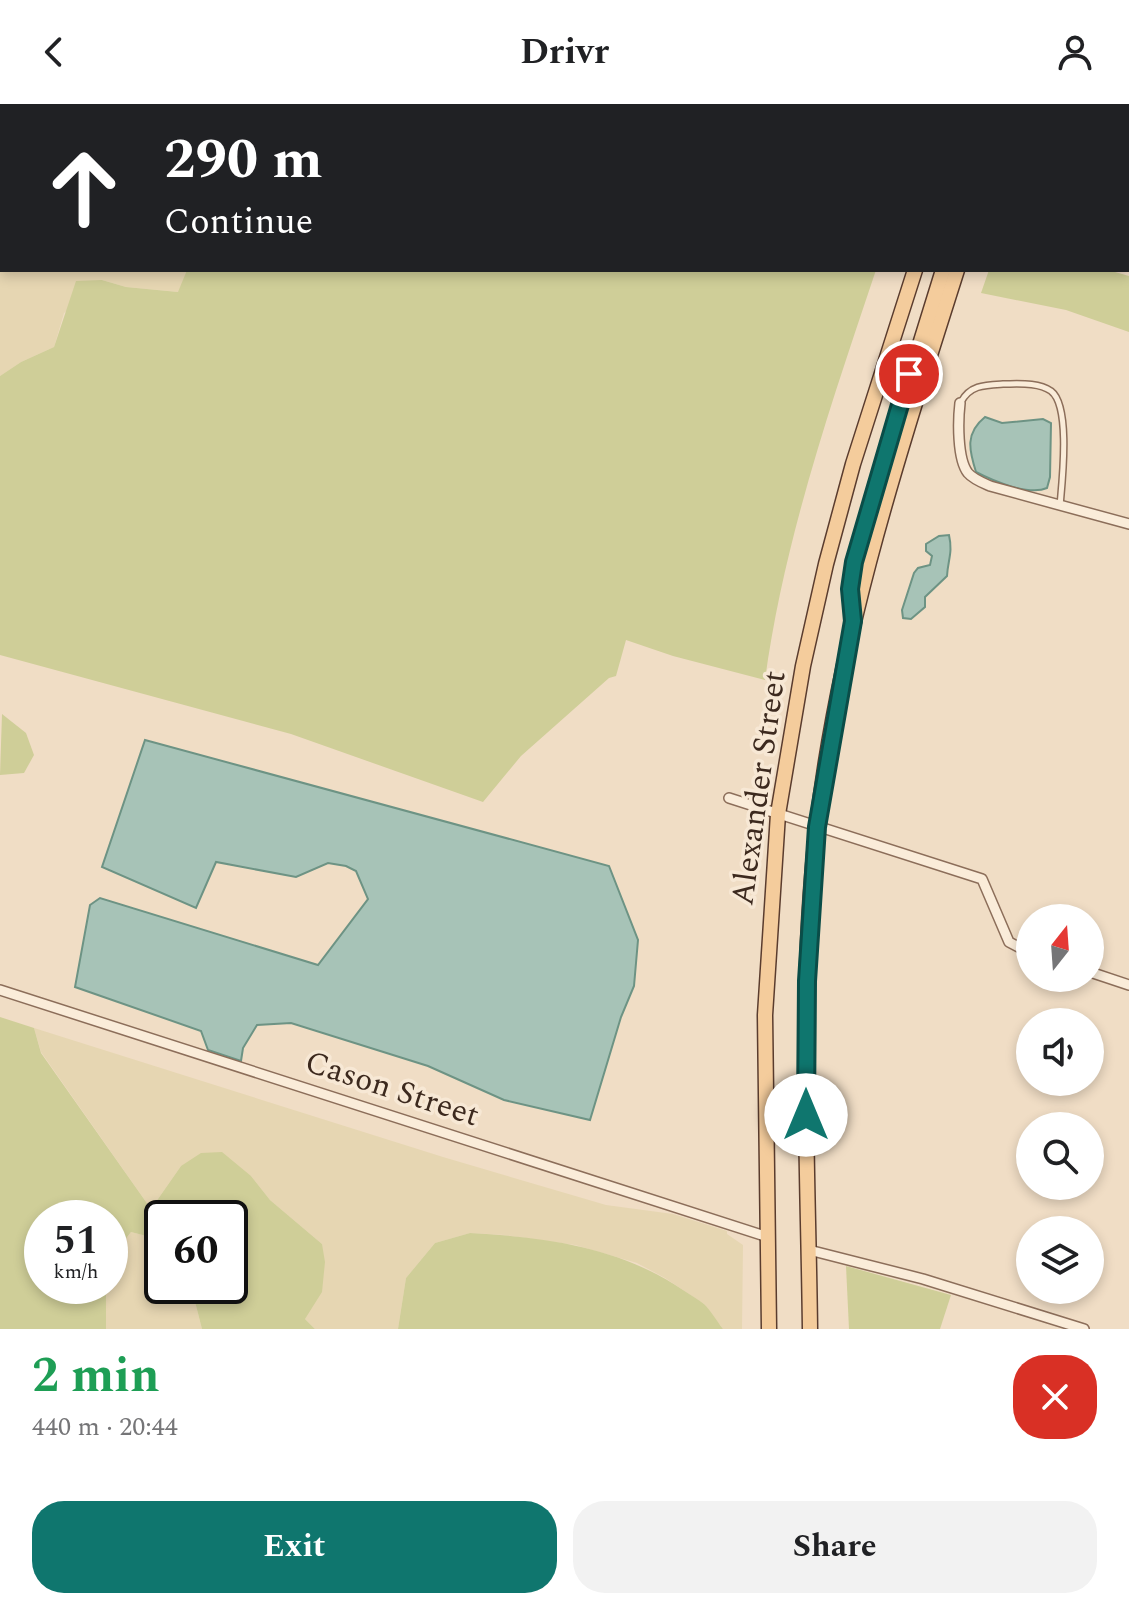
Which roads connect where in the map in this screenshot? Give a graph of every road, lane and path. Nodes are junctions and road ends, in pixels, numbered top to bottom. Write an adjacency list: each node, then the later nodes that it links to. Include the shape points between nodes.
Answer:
1 (914, 272): 9 (main road, Alexander Street, via 829,551)
2 (942, 272): 7 (main road, via 862,532 850,589)
3 (956, 272): 7 (main road, Alexander Street, via 890,479)
4 (960, 403): 5 (street, via 967,472 990,486); 5 (lane, via 978,386 1025,385 1051,391 1059,400 1062,419)
5 (1060, 506): 6 (street)
6 (1129, 524)
7 (853, 621): 10 (main road, Alexander Street)
8 (729, 798): 9 (street)
9 (778, 814): 10 (street); 15 (main road, Alexander Street, via 765,1015)
10 (817, 827): 11 (street, via 982,879 1009,942); 16 (main road, Alexander Street, via 806,1012)
11 (1016, 946)
12 (1104, 977): 13 (street)
13 (1129, 985)
14 (0, 990): 15 (street, Cason Street)
15 (768, 1237): 17 (main road, Alexander Street)
16 (809, 1250): 18 (main road, Alexander Street); 19 (street)
17 (769, 1329)
18 (810, 1329)
19 (1084, 1329)

